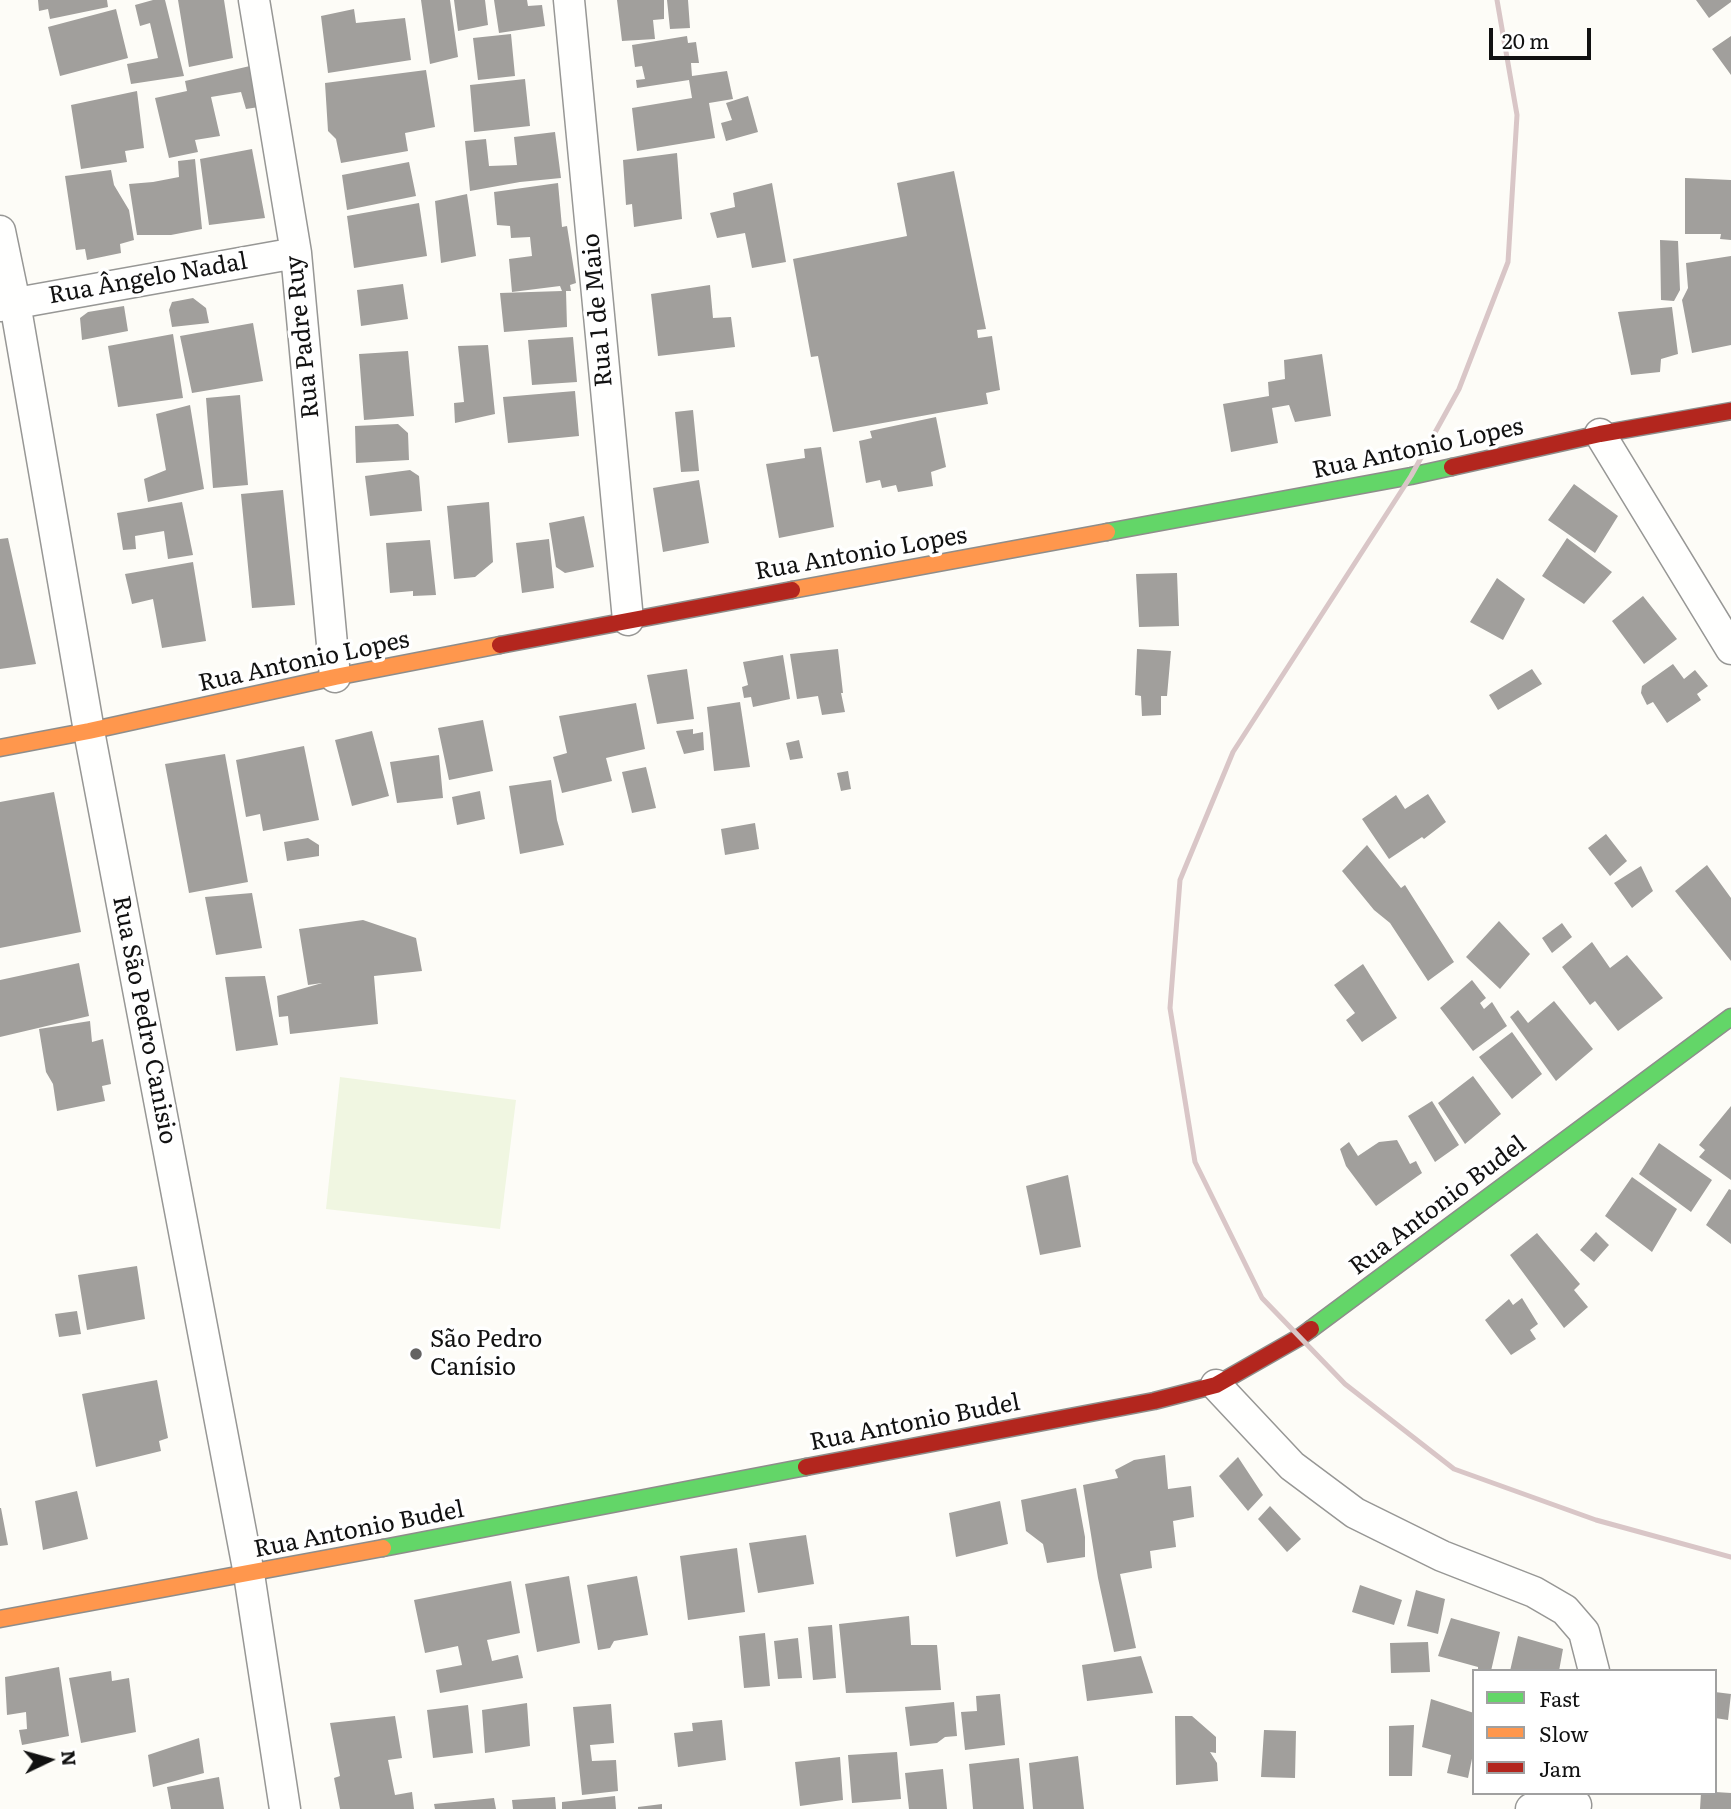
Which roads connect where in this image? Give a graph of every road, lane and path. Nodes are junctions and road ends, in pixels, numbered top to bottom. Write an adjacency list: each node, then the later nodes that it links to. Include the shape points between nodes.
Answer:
1 (254, 0): 4 (street, Rua Padre Ruy)
2 (569, 0): 8 (street, Rua 1 de Maio)
3 (0, 231): 5 (street, Rua São Pedro Canisio)
4 (296, 253): 5 (street, Rua Ângelo Nadal); 10 (street, Rua Padre Ruy)
5 (7, 304): 11 (street, Rua São Pedro Canisio)
6 (1731, 411): 7 (street, Rua Antonio Lopes)
7 (1600, 434): 8 (street, Rua Antonio Lopes, via 1411,477); 9 (street)
8 (628, 620): 10 (street, Rua Antonio Lopes)
9 (1731, 649)
10 (335, 677): 11 (street, Rua Antonio Lopes)
11 (89, 731): 12 (street, Rua Antonio Lopes); 15 (street, Rua São Pedro Canisio)
12 (0, 748)
13 (1731, 1017): 14 (street, Rua Antonio Budel, via 1300,1337)
14 (1216, 1385): 15 (street, Rua Antonio Budel, via 1153,1401); 17 (street, via 1292,1466 1355,1514 1565,1610 1584,1632)
15 (249, 1574): 16 (street, Rua Antonio Budel); 19 (street, Rua São Pedro Canisio)
16 (0, 1619)
17 (1593, 1669)
18 (1577, 1802): 20 (street)
19 (285, 1809)
20 (1531, 1809)

